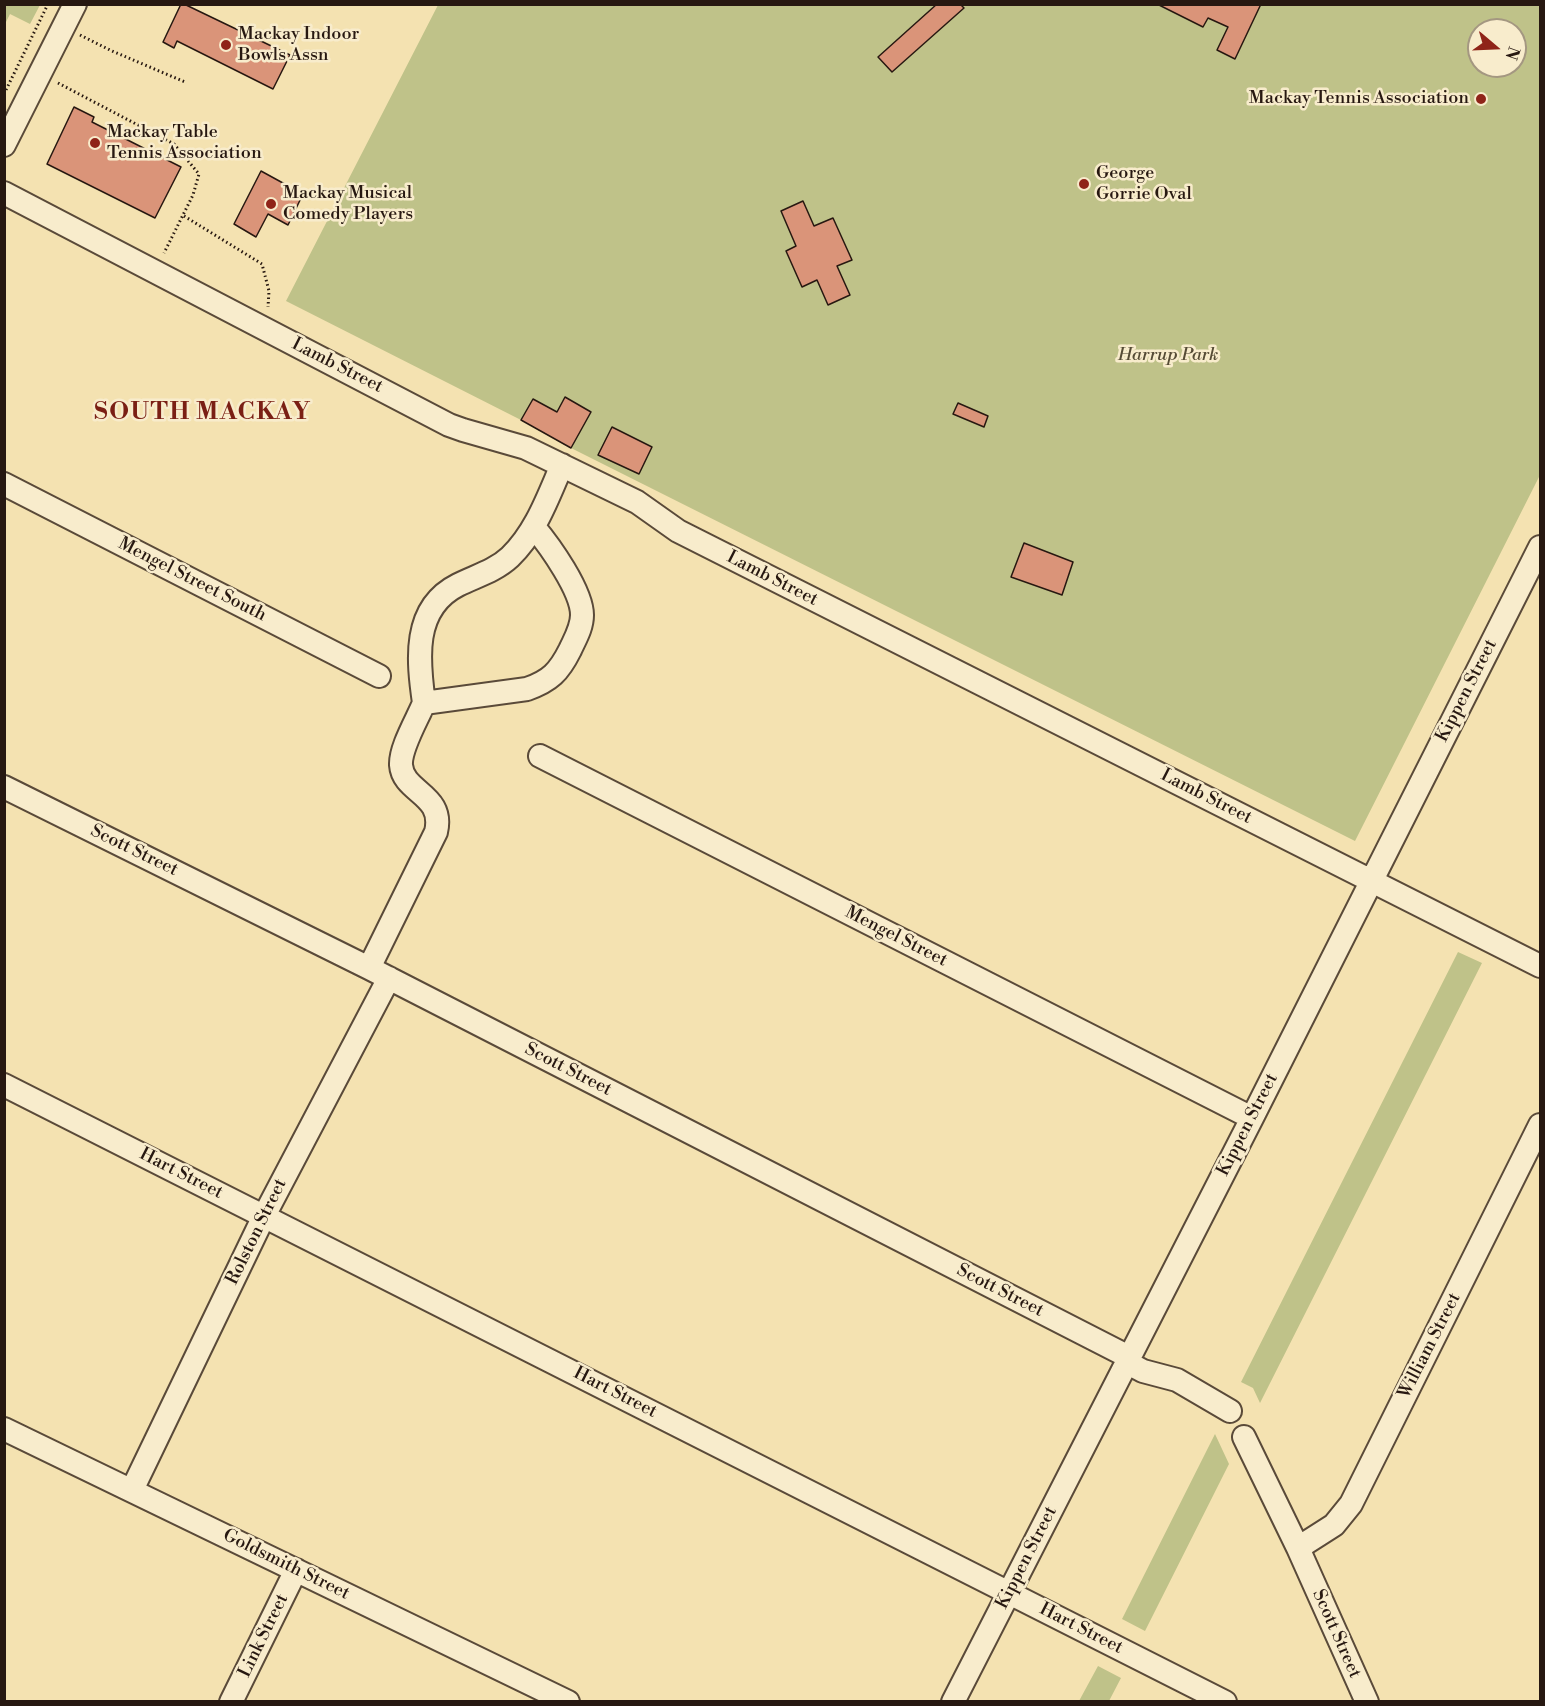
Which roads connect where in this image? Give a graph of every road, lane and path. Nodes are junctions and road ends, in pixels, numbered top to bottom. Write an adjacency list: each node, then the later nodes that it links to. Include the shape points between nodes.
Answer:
1 (48, 4): 6 (path)
2 (75, 4): 3 (street)
3 (64, 27): 4 (street); 5 (path)
4 (40, 75): 7 (street); 9 (path, via 174,144 199,174)
5 (185, 82)
6 (4, 94)
7 (4, 145)
8 (4, 193): 10 (street, Lamb Street)
9 (184, 216): 10 (path); 11 (path, via 262,264 269,291)
10 (154, 272): 11 (street, Lamb Street)
11 (265, 329): 12 (street, Lamb Street, via 449,425 515,444)
12 (562, 465): 14 (street); 20 (street, Lamb Street, via 637,502 678,531)
13 (4, 484): 16 (street, Mengel Street South)
14 (534, 527): 17 (street, via 509,558 443,592 432,607 422,631); 17 (street, via 557,559 580,603 580,628 560,668 542,684 527,689)
15 (1540, 547): 20 (street, Kippen Street)
16 (379, 676)
17 (424, 704): 22 (street, Rolston Street, via 405,746 401,768 436,808 439,820)
18 (540, 756): 24 (street, Mengel Street)
19 (4, 786): 22 (street, Scott Street)
20 (1371, 881): 21 (street, Lamb Street); 24 (street, Kippen Street)
21 (1540, 966)
22 (379, 973): 26 (street, Rolston Street); 27 (street, Scott Street)
23 (4, 1085): 26 (street, Hart Street)
24 (1251, 1118): 27 (street, Kippen Street)
25 (1540, 1125): 32 (street, William Street, via 1351,1504 1334,1525)
26 (264, 1216): 31 (street, Rolston Street); 34 (street, Hart Street)
27 (1127, 1360): 28 (street, Scott Street, via 1143,1371 1177,1380); 34 (street, Kippen Street)
28 (1230, 1411)
29 (4, 1428): 31 (street, Goldsmith Street)
30 (1244, 1437): 32 (street, Scott Street)
31 (132, 1490): 33 (street, Goldsmith Street)
32 (1298, 1548): 39 (street, Scott Street)
33 (296, 1570): 35 (street, Link Street); 36 (street, Goldsmith Street)
34 (1009, 1593): 37 (street, Kippen Street); 38 (street, Hart Street)
35 (231, 1701)
36 (568, 1701)
37 (953, 1701)
38 (1225, 1701)
39 (1367, 1701)

